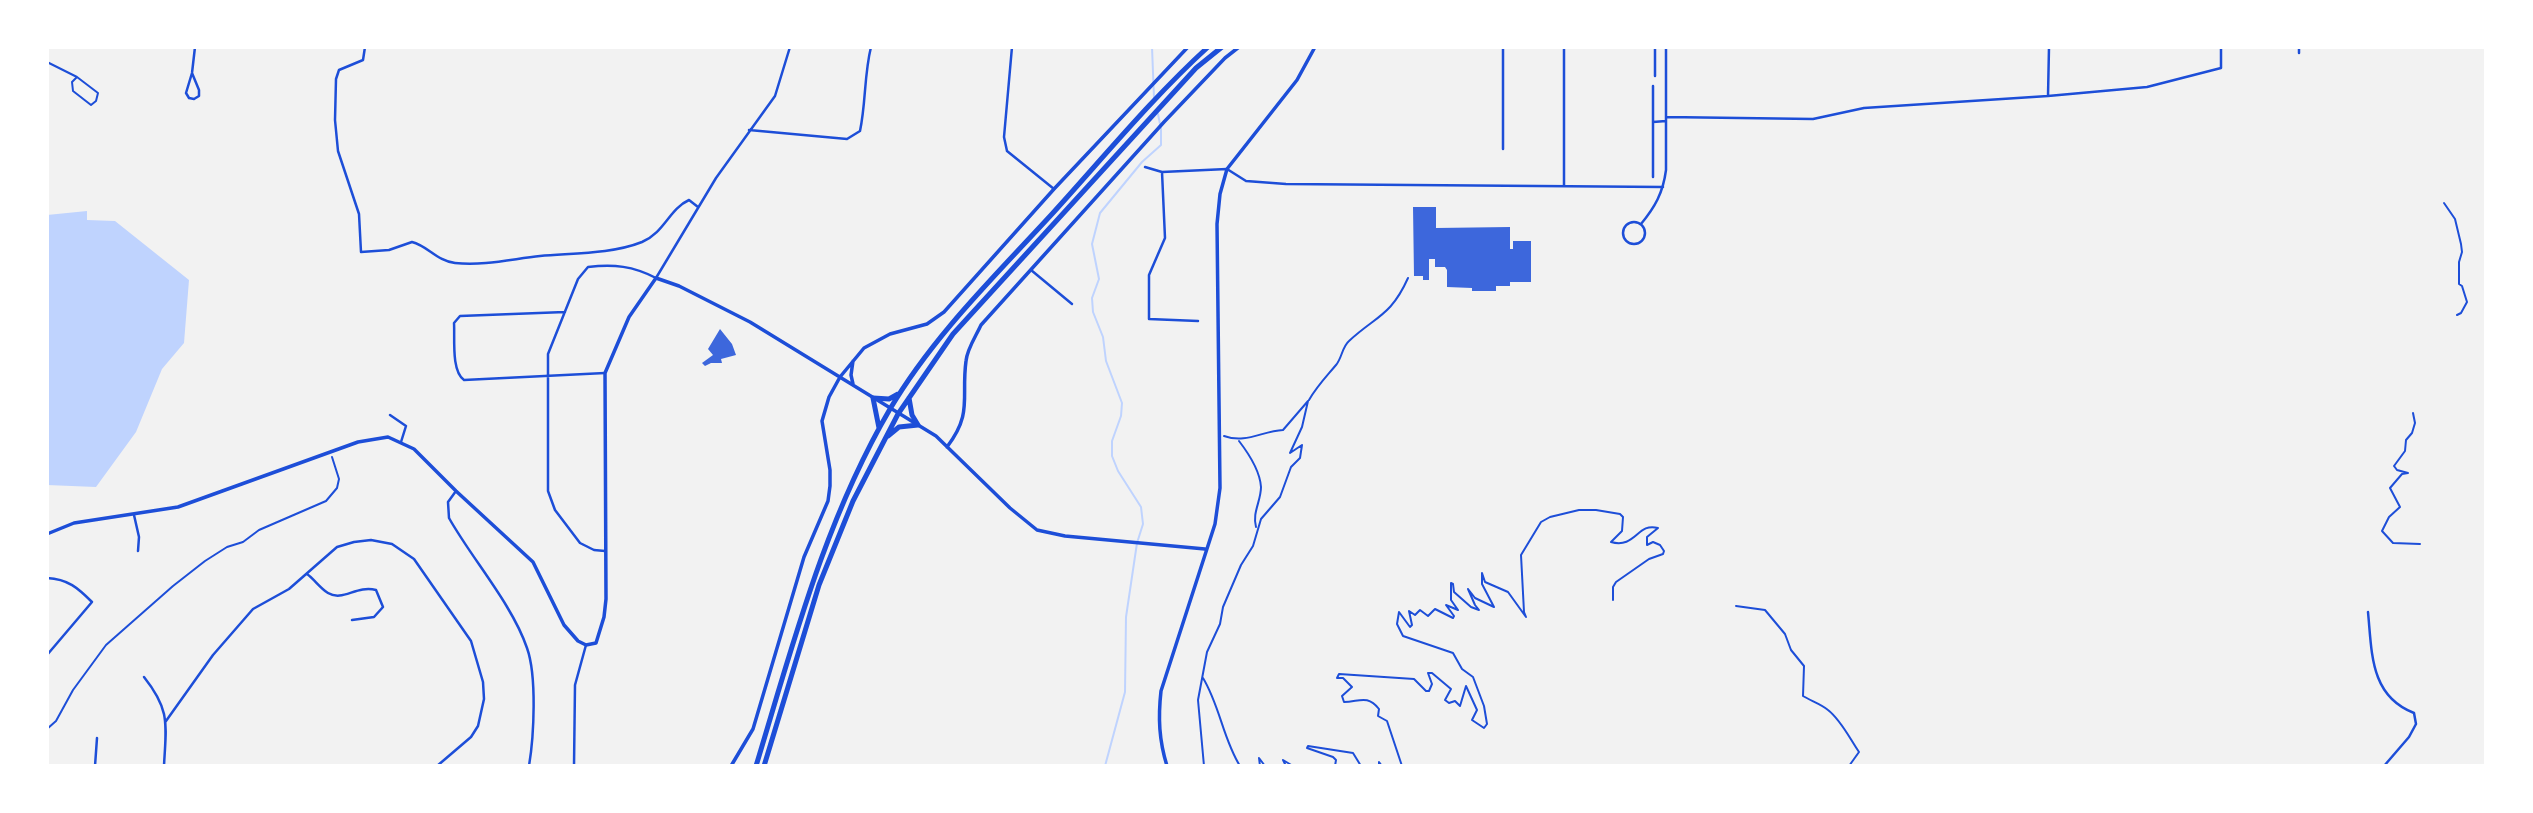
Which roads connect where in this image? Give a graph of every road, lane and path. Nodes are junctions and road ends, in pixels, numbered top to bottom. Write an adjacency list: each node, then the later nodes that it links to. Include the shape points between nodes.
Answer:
1 (195, 47): 20 (street)
2 (365, 47): 37 (street, via 363,60 338,70 335,120 338,151 359,214 361,252 412,242 453,262 485,263 616,248 656,235 680,204 689,200)
3 (790, 47): 27 (street, via 775,96)
4 (870, 47): 27 (street, via 860,131 847,139)
5 (1012, 47): 35 (street, via 1004,137 1007,151)
6 (1188, 47): 35 (street)
7 (1208, 47): 51 (highway, via 950,326)
8 (1222, 47): 53 (highway, via 1196,68 953,334)
9 (1239, 47): 39 (street)
10 (1315, 47): 30 (street, via 1297,80)
11 (1503, 47): 28 (street)
12 (1564, 47): 33 (street)
13 (1655, 47): 21 (street)
14 (1666, 47): 25 (street)
15 (2049, 47): 24 (street)
16 (2221, 47): 24 (street, via 2221,68 2147,87)
17 (2299, 47): 18 (street)
18 (2299, 53)
19 (47, 62): 22 (lane)
20 (192, 74): 20 (street, via 186,93 194,99 199,90)
21 (1655, 76)
22 (77, 77): 22 (lane, via 73,91 91,105 98,93)
23 (1654, 86): 26 (street)
24 (2048, 96): 25 (street, via 1864,108 1812,119)
25 (1666, 119): 26 (street); 34 (street)
26 (1653, 122): 32 (street)
27 (750, 130): 37 (street)
28 (1503, 149)
29 (1145, 167): 31 (street)
30 (1227, 169): 31 (street); 33 (street, via 1258,183); 61 (street, via 1217,224)
31 (1162, 172): 45 (street, via 1165,239 1149,275 1149,319)
32 (1653, 177)
33 (1564, 186): 34 (street)
34 (1663, 187): 38 (street, via 1656,207)
35 (1054, 189): 46 (street, via 944,312 928,324 878,339)
36 (2444, 203): 44 (path, via 2455,219 2462,252 2459,284 2467,302)
37 (698, 207): 40 (street)
38 (1641, 224): 38 (street, via 1633,222 1625,228 1627,241 1634,244 1643,239)
39 (1029, 269): 42 (street); 65 (street, via 981,325 966,359 964,418)
40 (656, 278): 43 (street, via 638,268 588,267); 47 (street, via 629,317); 49 (street, via 750,322)
41 (1408, 278): 54 (path, via 1381,317 1346,343 1338,363)
42 (1072, 304)
43 (565, 312): 48 (street, via 548,354); 48 (street, via 460,316 454,323 457,369 464,380)
44 (2457, 315)
45 (1198, 321)
46 (854, 359): 49 (street); 50 (street)
47 (605, 373): 48 (street); 74 (street)
48 (546, 377): 74 (street, via 548,491 555,510 580,543)
49 (840, 377): 50 (street); 93 (street, via 822,421 830,470 828,501 804,557 753,729)
50 (854, 386): 52 (street)
51 (904, 390): 52 (highway, via 889,399); 55 (highway)
52 (873, 398): 55 (street); 60 (highway)
53 (909, 398): 57 (highway); 59 (highway)
54 (1308, 401): 62 (path, via 1283,430); 69 (path, via 1290,453 1302,445 1300,458)
55 (890, 409): 57 (street); 60 (highway)
56 (2413, 413): 71 (path, via 2412,433 2395,466 2408,472 2390,488 2400,507 2382,531 2393,543)
57 (898, 414): 59 (street); 63 (highway)
58 (390, 415): 64 (street, via 406,426)
59 (918, 425): 63 (highway, via 899,427); 65 (street)
60 (879, 430): 94 (highway, via 847,494 809,591)
61 (1220, 435): 62 (path); 72 (street, via 1220,488 1215,524)
62 (1239, 439): 69 (path, via 1261,488 1254,516)
63 (883, 441): 95 (highway, via 819,585)
64 (401, 442): 66 (street, via 376,438); 67 (street)
65 (947, 447): 72 (street, via 1037,530)
66 (330, 452): 68 (street, via 177,507); 86 (path, via 339,479 326,501 227,547 173,586 106,645)
67 (456, 491): 81 (street, via 533,562 564,625); 91 (street, via 448,502 449,518 528,649 533,715)
68 (134, 515): 70 (street, via 74,523); 73 (street)
69 (1257, 528): 84 (path, via 1206,652)
70 (47, 534)
71 (2420, 544)
72 (1205, 549): 96 (street, via 1161,691 1158,717)
73 (138, 551)
74 (605, 551): 81 (street, via 604,617 596,643)
75 (307, 573): 80 (street, via 328,593 340,597 366,587 376,590 383,607 374,617); 85 (street, via 253,609); 90 (street, via 337,547 372,540 392,544 414,559 471,641 483,682 478,726)
76 (47, 578): 82 (street, via 62,579 92,602)
77 (1613, 600): 105 (path, via 1616,582 1663,554 1660,545 1647,545 1647,537 1658,528 1644,528 1631,542 1618,544 1611,542 1622,531 1620,514 1579,510 1541,522 1521,555 1526,617 1508,592 1485,582 1482,573 1482,583 1494,607 1468,589 1479,610 1471,607 1451,583 1451,600 1458,610 1446,605 1453,618 1435,609 1428,616 1420,610 1415,615 1409,611 1410,627 1399,612 1397,624 1403,636 1453,653 1473,677 1486,724 1484,728 1472,720 1477,710 1466,686 1460,706 1455,701 1449,704 1445,700 1451,690 1432,674 1426,691 1414,679 1339,674 1337,678 1352,687 1342,696 1344,702 1362,698 1379,709 1378,716 1387,721)
78 (1736, 606): 106 (path, via 1765,610 1785,634 1804,666 1803,696 1829,710 1860,752)
79 (2368, 612): 107 (street, via 2375,670 2385,693 2414,713 2416,724)
80 (352, 620)
81 (586, 645): 92 (street, via 575,685)
82 (47, 655)
83 (144, 677): 85 (street, via 160,697)
84 (1202, 677): 97 (path, via 1198,701); 98 (path)
85 (166, 721): 89 (street)
86 (47, 729)
87 (97, 738): 88 (street)
88 (95, 766)
89 (164, 766)
90 (437, 766)
91 (529, 766)
92 (574, 766)
93 (731, 766)
94 (757, 766)
95 (764, 766)
96 (1167, 766)
97 (1204, 766)
98 (1240, 766)
99 (1261, 766): 100 (path, via 1259,758)
100 (1265, 766)
101 (1286, 766): 102 (path, via 1283,760)
102 (1293, 766)
103 (1335, 766): 104 (path, via 1333,757 1308,746 1353,754)
104 (1361, 766)
105 (1402, 766)
106 (1849, 766)
107 (2384, 766)

